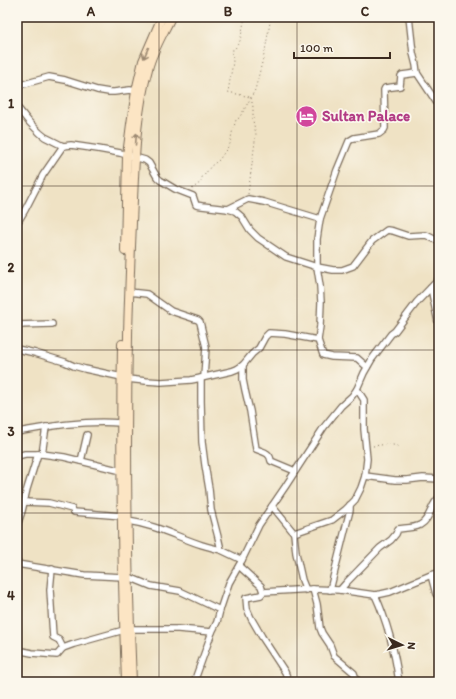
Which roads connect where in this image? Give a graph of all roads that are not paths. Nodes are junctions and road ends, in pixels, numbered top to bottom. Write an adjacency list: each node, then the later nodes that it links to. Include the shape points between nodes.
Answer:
1 (162, 17): 6 (street, one-way to 6, via 143,61)
2 (170, 17): 10 (street, one-way to 2, via 148,68)
3 (408, 17): 4 (street)
4 (417, 73): 7 (street); 12 (street, via 402,75 400,86 385,88 384,130 379,134 349,141)
5 (17, 86): 6 (street, via 49,76 97,90)
6 (136, 91): 10 (street, via 130,124)
7 (439, 106)
8 (17, 107): 9 (street, via 40,133)
9 (63, 146): 10 (street, via 79,146); 13 (street, via 42,175)
10 (131, 156): 11 (street, via 148,162 160,180 193,196 196,204); 18 (street); 27 (street, via 127,209)
11 (228, 209): 12 (street, via 248,199); 15 (street, via 238,213 258,238 286,257)
12 (320, 219): 15 (street)
13 (17, 221)
14 (439, 240): 15 (street, via 426,235 408,236 387,230 372,241 353,266 342,270)
15 (317, 267): 22 (street, via 321,302)
16 (439, 279): 17 (street)
17 (431, 288): 21 (street); 26 (street, via 391,334)
18 (129, 292): 27 (street); 28 (street, via 147,294 171,311 200,322 206,347)
19 (52, 324): 20 (street)
20 (17, 325)
21 (439, 326)
22 (318, 340): 25 (street, via 269,334); 26 (street, via 322,355 357,358)
23 (17, 349): 24 (street); 27 (street)
24 (17, 353)
25 (243, 365): 28 (street, via 232,371); 38 (street, via 243,380 256,449 267,453 271,461)
26 (367, 367): 29 (street)
27 (124, 378): 28 (street, via 161,382); 30 (street); 46 (street)
28 (203, 378): 49 (street, via 201,401 204,465)
29 (357, 389): 38 (street, via 324,427); 39 (street, via 364,400)
30 (122, 423): 31 (street, via 89,422); 37 (street)
31 (46, 427): 32 (street); 34 (street)
32 (17, 432)
33 (87, 435): 36 (street)
34 (40, 454): 35 (street); 36 (street); 42 (street)
35 (17, 456)
36 (81, 461): 37 (street)
37 (122, 470): 46 (street)
38 (295, 471): 44 (street)
39 (365, 476): 40 (street, via 395,480); 43 (street)
40 (439, 479)
41 (439, 498): 59 (street, via 424,522 398,529)
42 (24, 502): 45 (street); 46 (street, via 49,503 72,509 74,512)
43 (350, 505): 48 (street, via 332,520); 58 (street)
44 (272, 506): 48 (street); 50 (street, via 259,525)
45 (19, 511): 47 (street)
46 (125, 518): 49 (street); 56 (street)
47 (17, 526)
48 (294, 533): 57 (street, via 302,580)
49 (220, 550): 50 (street)
50 (242, 560): 52 (street)
51 (17, 564): 53 (street)
52 (239, 566): 60 (street, via 261,586); 63 (street, via 229,583)
53 (52, 569): 56 (street); 66 (street, via 50,590 53,637 59,640)
54 (439, 573): 55 (street)
55 (431, 575): 61 (street); 62 (street, via 390,592)
56 (126, 577): 63 (street, via 151,586 180,591); 64 (street)
57 (310, 590): 58 (street); 60 (street); 72 (street, via 317,604 322,633 334,656 354,673)
58 (330, 590): 59 (street)
59 (340, 590): 62 (street)
60 (263, 592): 71 (street, via 261,595 246,598 247,609)
61 (436, 594)
62 (375, 595): 73 (street, via 390,638)
63 (220, 610): 65 (street)
64 (127, 630): 65 (street, via 178,629); 66 (street); 68 (street); 69 (street)
65 (212, 632): 70 (street)
66 (63, 648): 67 (street, via 57,655)
67 (17, 650)
68 (126, 682)
69 (132, 682)
70 (194, 682)
71 (289, 682)
72 (357, 682)
73 (399, 682)

